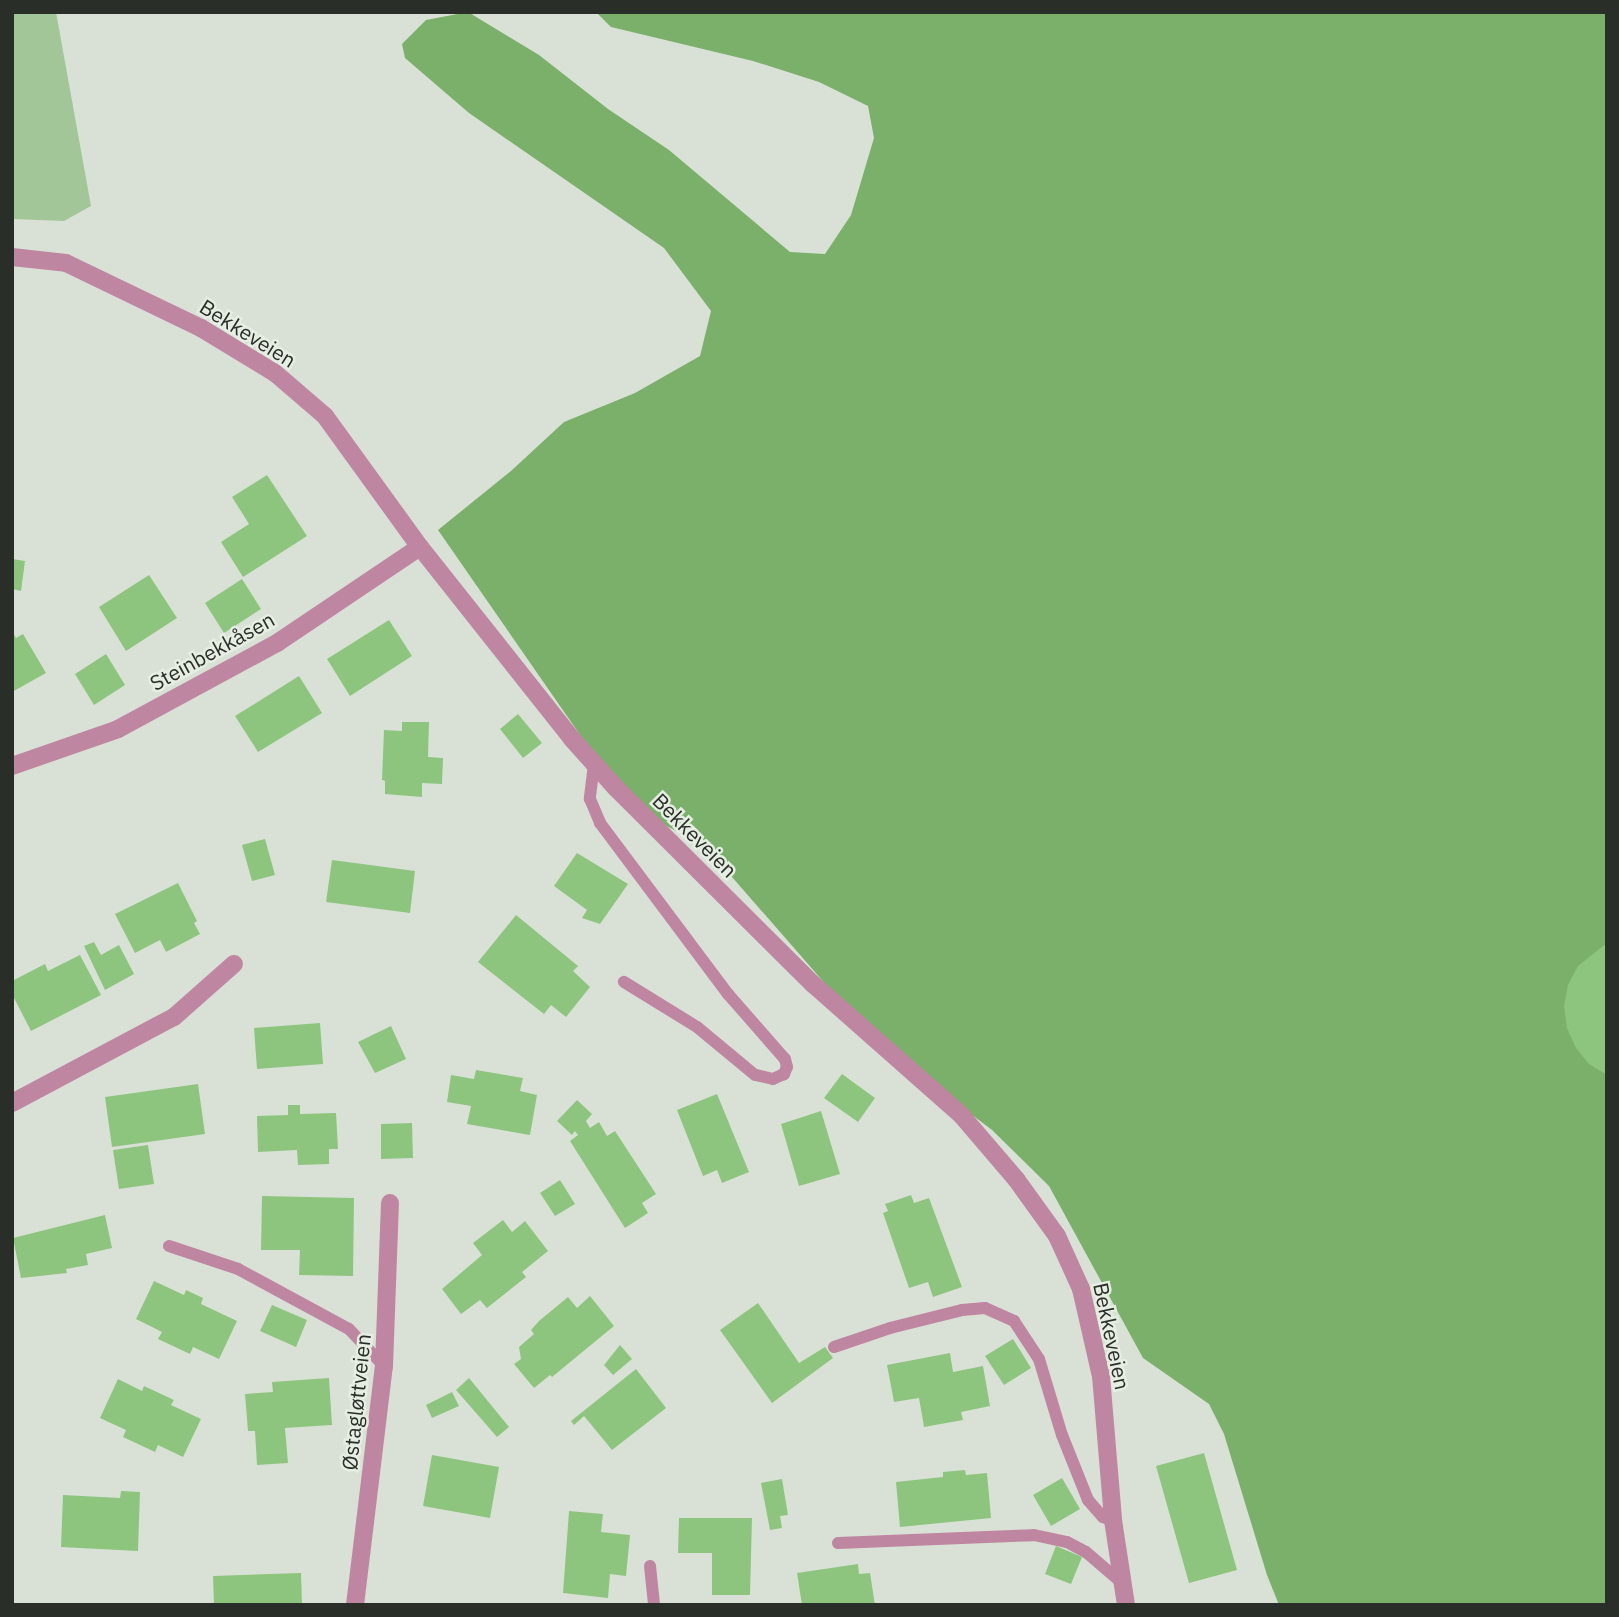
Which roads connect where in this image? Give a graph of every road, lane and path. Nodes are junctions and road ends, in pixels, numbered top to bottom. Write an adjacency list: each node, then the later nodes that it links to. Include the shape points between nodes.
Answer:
1 (12, 257): 2 (street, Bekkeveien, via 66,263 201,328 275,373 325,416)
2 (420, 547): 3 (street, Bekkeveien); 4 (street, Steinbekkåsen, via 277,643 118,729)
3 (594, 764): 6 (lane, via 590,799 600,823 788,1067 773,1079 755,1074 697,1027); 12 (street, Bekkeveien, via 813,984 962,1116 1057,1236 1082,1289 1101,1376)
4 (12, 766)
5 (234, 964): 7 (street, via 174,1017)
6 (624, 982)
7 (12, 1103)
8 (390, 1203): 11 (street, Østagløttveien)
9 (169, 1246): 11 (lane, via 238,1269 349,1329)
10 (834, 1347): 12 (lane, via 962,1310 985,1308 1014,1321 1039,1359 1088,1500 1102,1517)
11 (384, 1366): 16 (street, Østagløttveien)
12 (1113, 1520): 15 (street, Bekkeveien)
13 (838, 1543): 15 (lane, via 1034,1535 1067,1542 1086,1552)
14 (650, 1566): 17 (lane)
15 (1122, 1583): 18 (street, Bekkeveien)
16 (355, 1605)
17 (654, 1605)
18 (1125, 1605)

